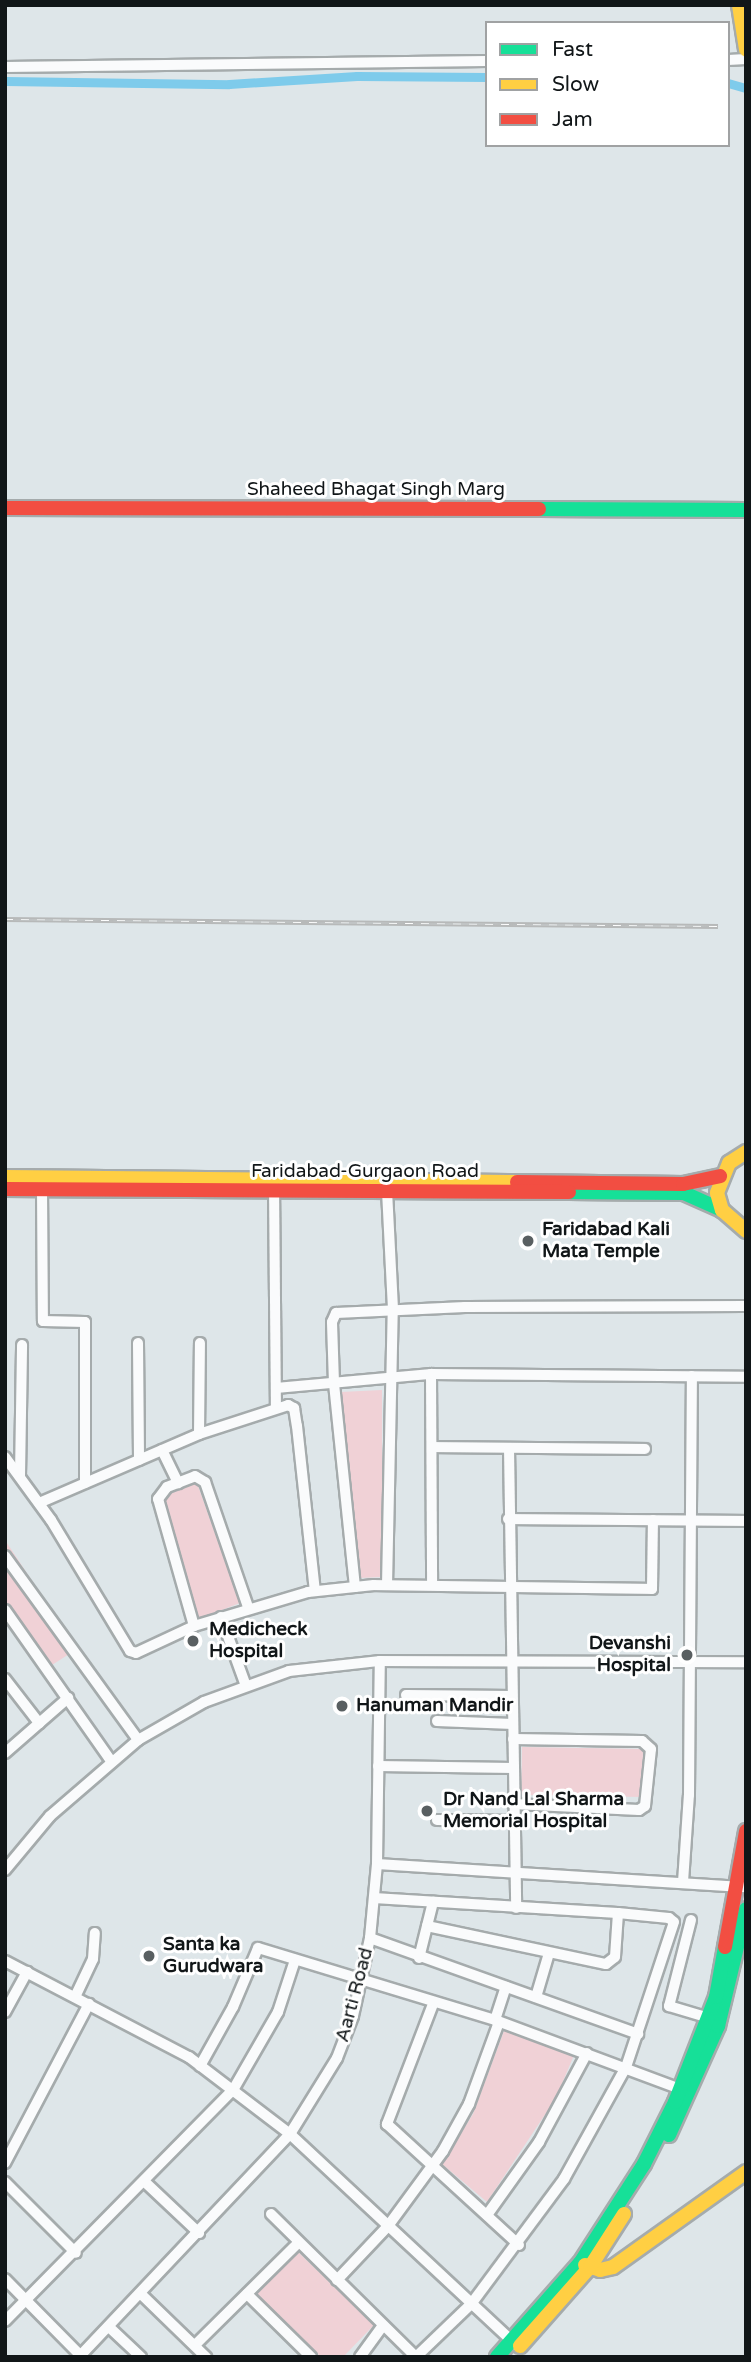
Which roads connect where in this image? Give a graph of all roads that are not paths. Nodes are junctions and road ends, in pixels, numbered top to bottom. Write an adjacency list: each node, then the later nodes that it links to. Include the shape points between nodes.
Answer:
1 (739, 5): 2 (street)
2 (746, 49)
3 (485, 61): 4 (street)
4 (5, 68)
5 (5, 508): 6 (street, Shaheed Bhagat Singh Marg)
6 (746, 510)
7 (744, 1149): 8 (street)
8 (720, 1176): 10 (street, Faridabad-Gurgaon Road, via 684,1184); 14 (street, via 717,1193)
9 (5, 1177): 10 (street, Faridabad-Gurgaon Road)
10 (274, 1186): 12 (street, Faridabad-Gurgaon Road); 13 (street, Faridabad-Gurgaon Road); 27 (street)
11 (5, 1189): 12 (street, Faridabad-Gurgaon Road)
12 (42, 1189): 37 (street, via 43,1321 85,1322)
13 (387, 1192): 14 (street, Faridabad-Gurgaon Road, via 684,1193); 18 (street)
14 (722, 1210): 15 (street)
15 (740, 1228): 16 (street)
16 (746, 1240)
17 (746, 1306): 18 (street)
18 (393, 1309): 25 (street); 26 (street, via 336,1313 332,1322)
19 (138, 1343): 35 (street)
20 (200, 1343): 29 (street)
21 (22, 1345): 36 (street)
22 (431, 1374): 23 (street); 25 (street); 30 (street)
23 (692, 1376): 24 (street); 42 (street)
24 (746, 1377)
25 (389, 1378): 26 (street); 45 (street)
26 (334, 1383): 27 (street); 48 (street)
27 (276, 1388): 28 (street)
28 (276, 1408): 29 (street); 49 (street, via 294,1408)
29 (199, 1434): 33 (street)
30 (432, 1447): 31 (street); 46 (street)
31 (509, 1448): 32 (street); 40 (street)
32 (645, 1449)
33 (162, 1450): 35 (street); 38 (street)
34 (5, 1457): 36 (street)
35 (139, 1460): 37 (street)
36 (20, 1476): 39 (street)
37 (85, 1483): 39 (street)
38 (178, 1483): 50 (street, via 195,1476 205,1482); 53 (street, via 162,1491 159,1499)
39 (39, 1503): 53 (street, via 130,1651 142,1652)
40 (508, 1519): 41 (street); 47 (street)
41 (653, 1520): 42 (street); 47 (street, via 652,1589)
42 (692, 1521): 43 (street); 56 (street)
43 (746, 1521)
44 (5, 1556): 67 (street)
45 (387, 1585): 46 (street); 48 (street)
46 (432, 1585): 47 (street)
47 (509, 1586): 54 (street)
48 (355, 1587): 49 (street)
49 (315, 1591): 50 (street)
50 (248, 1607): 52 (street)
51 (5, 1610): 62 (street)
52 (221, 1616): 53 (street); 59 (street)
53 (194, 1626)
54 (512, 1660): 55 (street); 56 (street); 61 (street)
55 (380, 1661): 59 (street, via 300,1669); 70 (street, Aarti Road)
56 (691, 1662): 57 (street); 79 (street)
57 (746, 1662)
58 (5, 1679): 64 (street)
59 (247, 1686): 67 (street, via 204,1702)
60 (406, 1695): 61 (street)
61 (512, 1696): 65 (street)
62 (68, 1698): 64 (street); 69 (street)
63 (437, 1721): 65 (street)
64 (39, 1723): 68 (street)
65 (513, 1724): 66 (street)
66 (513, 1739): 71 (street); 72 (street, via 642,1741 651,1749 643,1808)
67 (138, 1740): 69 (street)
68 (5, 1753)
69 (111, 1761): 77 (street, via 50,1816)
70 (378, 1766): 71 (street); 76 (street, Aarti Road)
71 (513, 1768): 72 (street)
72 (513, 1804): 74 (street)
73 (437, 1820): 74 (street)
74 (514, 1821): 78 (street)
75 (746, 1831): 80 (street)
76 (377, 1864): 78 (street); 81 (street, Aarti Road)
77 (5, 1870)
78 (516, 1874): 79 (street); 83 (street)
79 (683, 1882): 80 (street)
80 (742, 1886): 102 (street)
81 (374, 1898): 82 (street); 89 (street, Aarti Road)
82 (433, 1902): 83 (street); 87 (street)
83 (516, 1908): 85 (street)
84 (746, 1909): 109 (street, via 718,2026)
85 (618, 1913): 90 (street, via 611,1964); 104 (street, via 674,1922)
86 (691, 1920): 102 (street, via 669,2006)
87 (427, 1926): 90 (street); 91 (street)
88 (95, 1933): 97 (street, via 93,1959)
89 (370, 1938): 91 (street); 95 (street, Aarti Road)
90 (549, 1953): 98 (street)
91 (419, 1958): 96 (street)
92 (295, 1960): 95 (street); 106 (street, via 257,1948 233,2007); 108 (street, via 278,2012)
93 (5, 1961): 94 (street)
94 (27, 1972): 97 (street); 101 (street)
95 (362, 1980): 100 (street); 110 (street, Aarti Road, via 334,2065)
96 (506, 1987): 98 (street); 103 (street)
97 (75, 1997): 99 (street)
98 (536, 1997): 104 (street)
99 (89, 2004): 106 (street); 111 (street)
100 (433, 2004): 103 (street); 112 (street, via 386,2118 394,2135)
101 (5, 2012)
102 (709, 2018): 109 (street)
103 (497, 2021): 105 (street); 112 (street, via 469,2104)
104 (638, 2034): 107 (street)
105 (587, 2053): 107 (street); 117 (street, via 539,2142)
106 (200, 2066): 108 (street)
107 (626, 2067): 109 (street); 121 (street, via 570,2169)
108 (233, 2090): 110 (street); 115 (street)
109 (686, 2091): 123 (street)
110 (290, 2134): 118 (street); 119 (street, Aarti Road)
111 (5, 2163)
112 (432, 2166): 117 (street); 118 (street)
113 (746, 2172): 123 (street, via 613,2267)
114 (5, 2182): 122 (street)
115 (146, 2183): 119 (street); 122 (street)
116 (271, 2214): 120 (street)
117 (487, 2215): 121 (street)
118 (388, 2226): 125 (street); 129 (street)
119 (199, 2234): 126 (street, Aarti Road)
120 (298, 2243): 125 (street); 127 (street)
121 (519, 2245): 129 (street)
122 (76, 2253): 128 (street)
123 (585, 2265): 134 (street)
124 (5, 2279): 128 (street)
125 (337, 2280): 131 (street)
126 (141, 2294): 132 (street, Aarti Road); 133 (street)
127 (247, 2294): 133 (street); 138 (street)
128 (26, 2300): 130 (street); 135 (street)
129 (471, 2304): 134 (street); 140 (street)
130 (5, 2321)
131 (383, 2325): 139 (street); 140 (street)
132 (109, 2327): 135 (street, Aarti Road); 136 (street)
133 (195, 2346): 137 (street)
134 (513, 2349): 141 (street)
135 (80, 2356)
136 (141, 2357)
137 (206, 2357)
138 (311, 2357)
139 (360, 2357)
140 (416, 2357)
141 (497, 2357)

